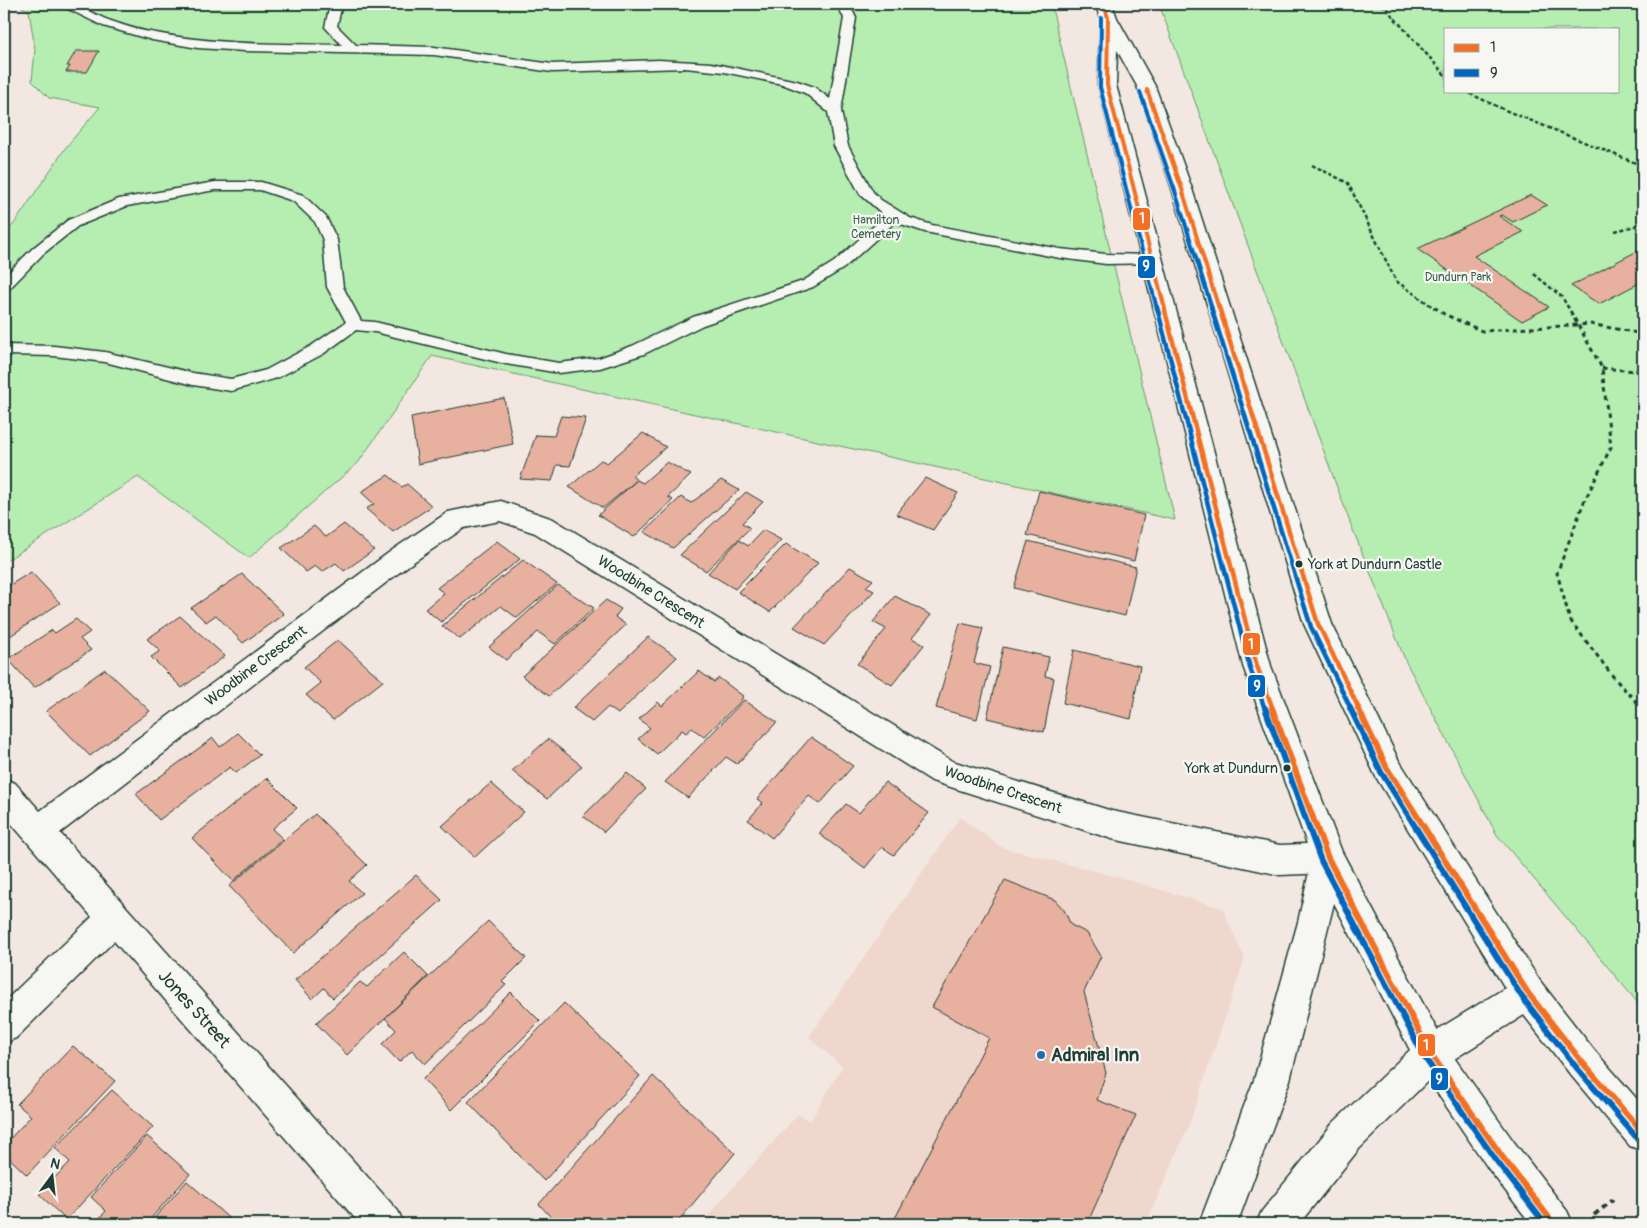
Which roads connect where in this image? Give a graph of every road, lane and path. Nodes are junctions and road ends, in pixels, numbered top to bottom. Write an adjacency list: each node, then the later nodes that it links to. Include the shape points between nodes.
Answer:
1 (64, 4): 6 (lane, via 86,16 136,33 224,48)
2 (336, 4): 6 (lane, via 331,28)
3 (843, 4): 9 (lane, via 850,18)
4 (1382, 4): 7 (path)
5 (1106, 11): 15 (main road, via 1107,85); 29 (main road, via 1146,86 1179,180 1318,624 1387,768)
6 (352, 48): 9 (lane, via 436,51 554,68 662,64 726,67 802,85 820,95)
7 (1444, 74)
8 (1466, 92): 11 (path)
9 (834, 111): 12 (lane, via 841,146 867,194)
10 (1312, 165): 19 (path, via 1348,183 1396,281 1444,314 1482,331)
11 (1643, 166)
12 (894, 215): 15 (lane, via 911,224 1008,245 1118,261); 18 (lane, via 839,264 808,284 698,321 638,350 600,363 559,368 506,359 375,327)
13 (1643, 224): 14 (path)
14 (1615, 231)
15 (1153, 260): 27 (main road, via 1257,666)
16 (1534, 274): 19 (path, via 1562,297)
17 (4, 286): 18 (lane, via 38,251 73,223 124,202 215,186 261,186 298,198 321,220 330,240 336,287)
18 (353, 325): 21 (lane, via 317,350 271,374 231,385 193,379 105,356)
19 (1578, 325): 20 (path, via 1590,324); 23 (path)
20 (1643, 334)
21 (4, 350)
22 (1643, 365): 23 (path, via 1636,371)
23 (1602, 368): 24 (path, via 1611,447 1584,502 1557,573 1570,620 1614,679)
24 (1643, 709)
25 (4, 793): 26 (main road, Jones Street)
26 (38, 832): 27 (main road, Woodbine Crescent, via 400,558 457,519 501,511 544,526 943,772 1112,825 1280,860); 28 (main road, Jones Street)
27 (1328, 858): 31 (main road); 36 (main road, via 1272,1080)
28 (114, 918): 30 (main road); 35 (main road, Jones Street)
29 (1528, 993): 31 (main road); 32 (main road)
30 (4, 1026)
31 (1431, 1054): 37 (main road, via 1346,1136); 38 (main road)
32 (1643, 1133)
33 (1613, 1200): 34 (path)
34 (1588, 1219)
35 (385, 1224)
36 (1218, 1224)
37 (1275, 1224)
38 (1554, 1224)

